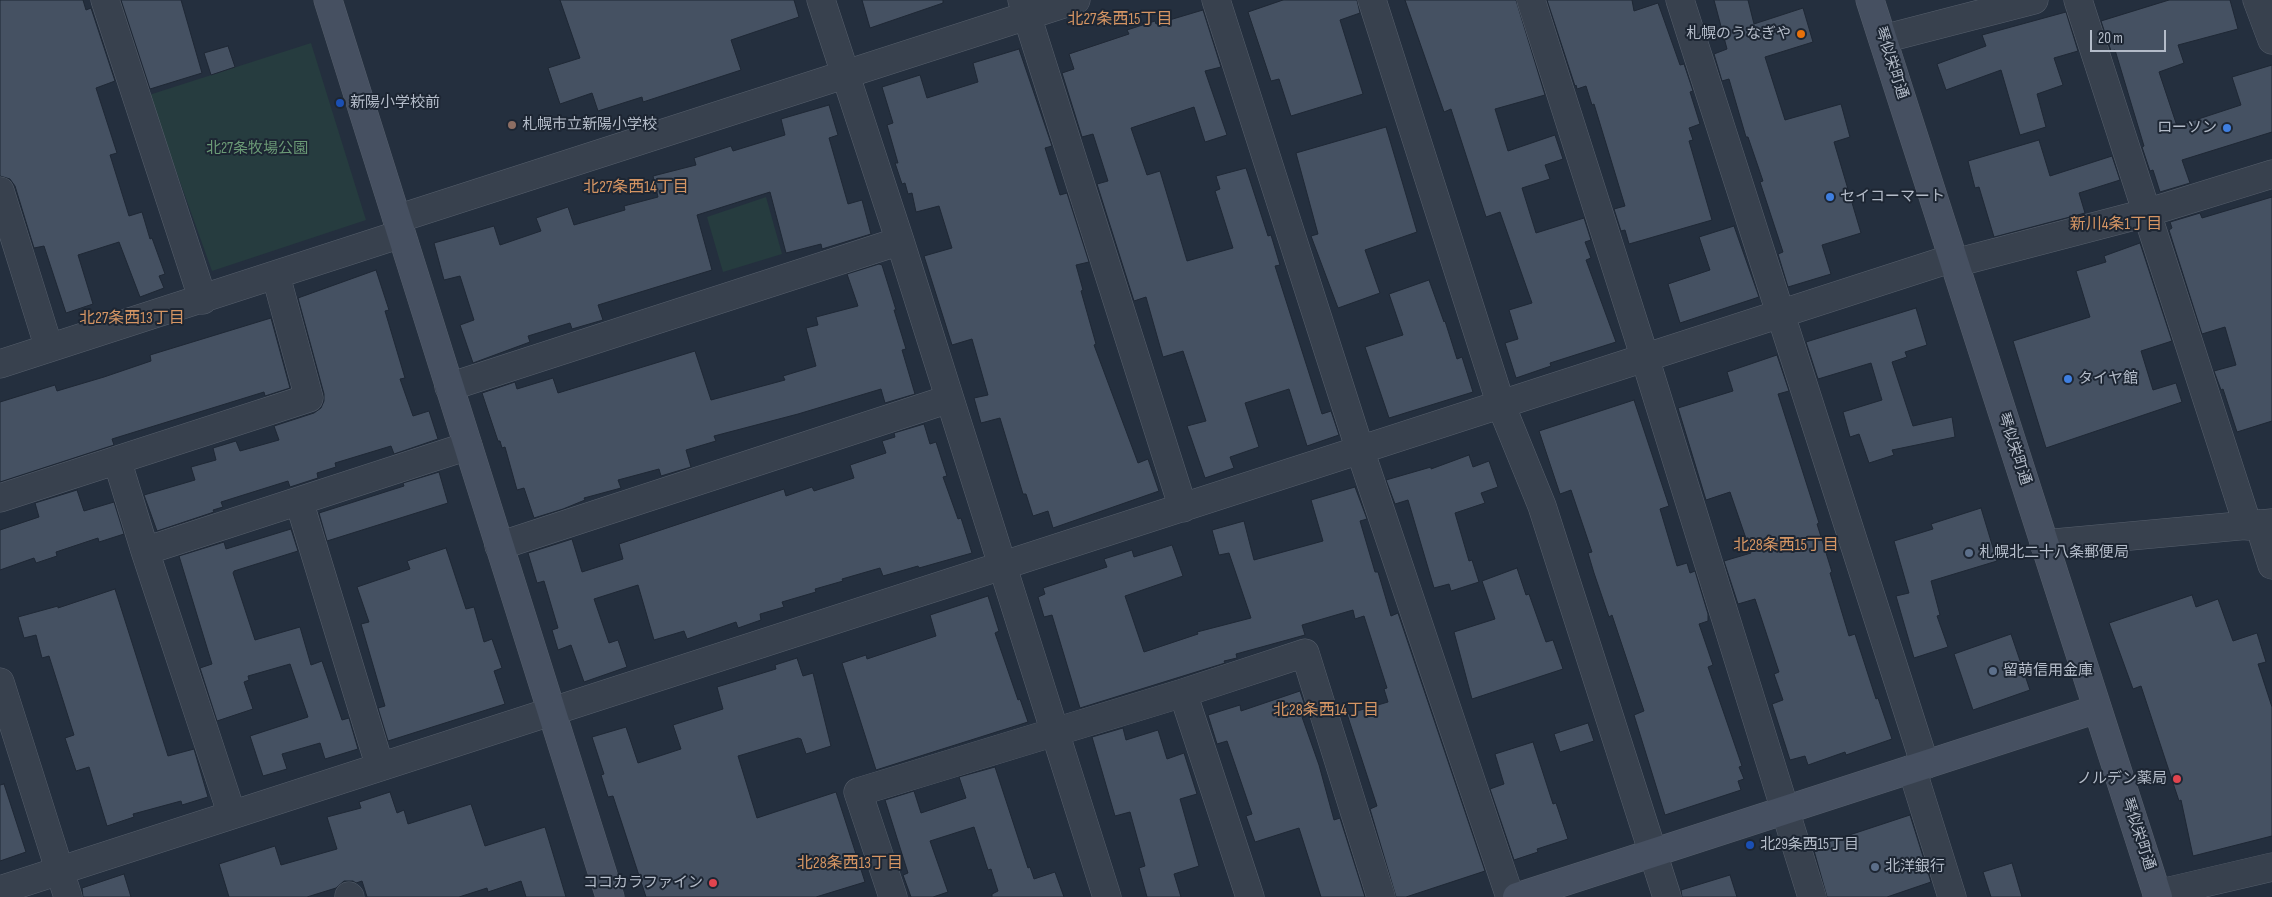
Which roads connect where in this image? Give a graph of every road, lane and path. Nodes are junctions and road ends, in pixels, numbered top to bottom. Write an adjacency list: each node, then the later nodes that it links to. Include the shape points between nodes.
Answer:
1 (105, 0): 24 (street)
2 (328, 0): 20 (street)
3 (821, 0): 16 (street)
4 (1076, 0): 13 (street)
5 (1216, 0): 33 (street)
6 (1372, 0): 31 (street)
7 (1530, 0): 27 (street)
8 (1680, 0): 25 (street)
9 (1870, 0): 14 (street, 琴似栄町通)
10 (2034, 0): 14 (street)
11 (2078, 0): 19 (street)
12 (2257, 0): 15 (street)
13 (1024, 8): 16 (street); 37 (street)
14 (1883, 39): 22 (street, 琴似栄町通)
15 (2272, 40)
16 (845, 76): 20 (street); 21 (street)
17 (2272, 174): 19 (street)
18 (0, 190): 26 (street)
19 (2146, 213): 22 (street); 38 (street)
20 (399, 226): 23 (street); 29 (street)
21 (900, 241): 29 (street); 30 (street)
22 (1954, 261): 25 (street); 39 (street, 琴似栄町通)
23 (276, 276): 24 (street); 34 (street, via 309,398)
24 (203, 300): 26 (street)
25 (1781, 314): 27 (street); 49 (street)
26 (50, 348): 28 (street)
27 (1645, 358): 31 (street); 51 (street)
28 (0, 364)
29 (449, 387): 32 (street)
30 (949, 399): 40 (street); 43 (street)
31 (1501, 405): 33 (street); 53 (street, via 1542,506)
32 (468, 446): 36 (street); 40 (street)
33 (1360, 450): 37 (street); 64 (street)
34 (117, 460): 35 (street); 41 (street)
35 (0, 498)
36 (300, 501): 41 (street); 50 (street)
37 (1183, 508): 43 (street)
38 (2260, 525): 39 (street); 42 (street)
39 (2044, 544): 46 (street, 琴似栄町通)
40 (500, 546): 47 (street)
41 (145, 551): 52 (street)
42 (2272, 565)
43 (1002, 566): 47 (street); 48 (street)
44 (0, 682): 55 (street)
45 (1182, 693): 48 (street); 62 (street); 63 (street, via 1305,653)
46 (2097, 709): 49 (street); 57 (street, 琴似栄町通)
47 (552, 712): 50 (street); 59 (street)
48 (1054, 731): 60 (street, via 858,792); 61 (street)
49 (1919, 767): 51 (street); 68 (street)
50 (380, 768): 52 (street)
51 (1785, 810): 53 (street); 67 (street)
52 (232, 815): 55 (street)
53 (1653, 853): 65 (street); 66 (street)
54 (2272, 868): 57 (street)
55 (60, 870): 56 (street); 58 (street)
56 (0, 890)
57 (2157, 896)
58 (68, 897)
59 (610, 897)
60 (893, 897)
61 (1106, 897)
62 (1250, 897)
63 (1381, 897)
64 (1510, 897)
65 (1517, 897)
66 (1666, 897)
67 (1812, 897)
68 (1952, 897)

